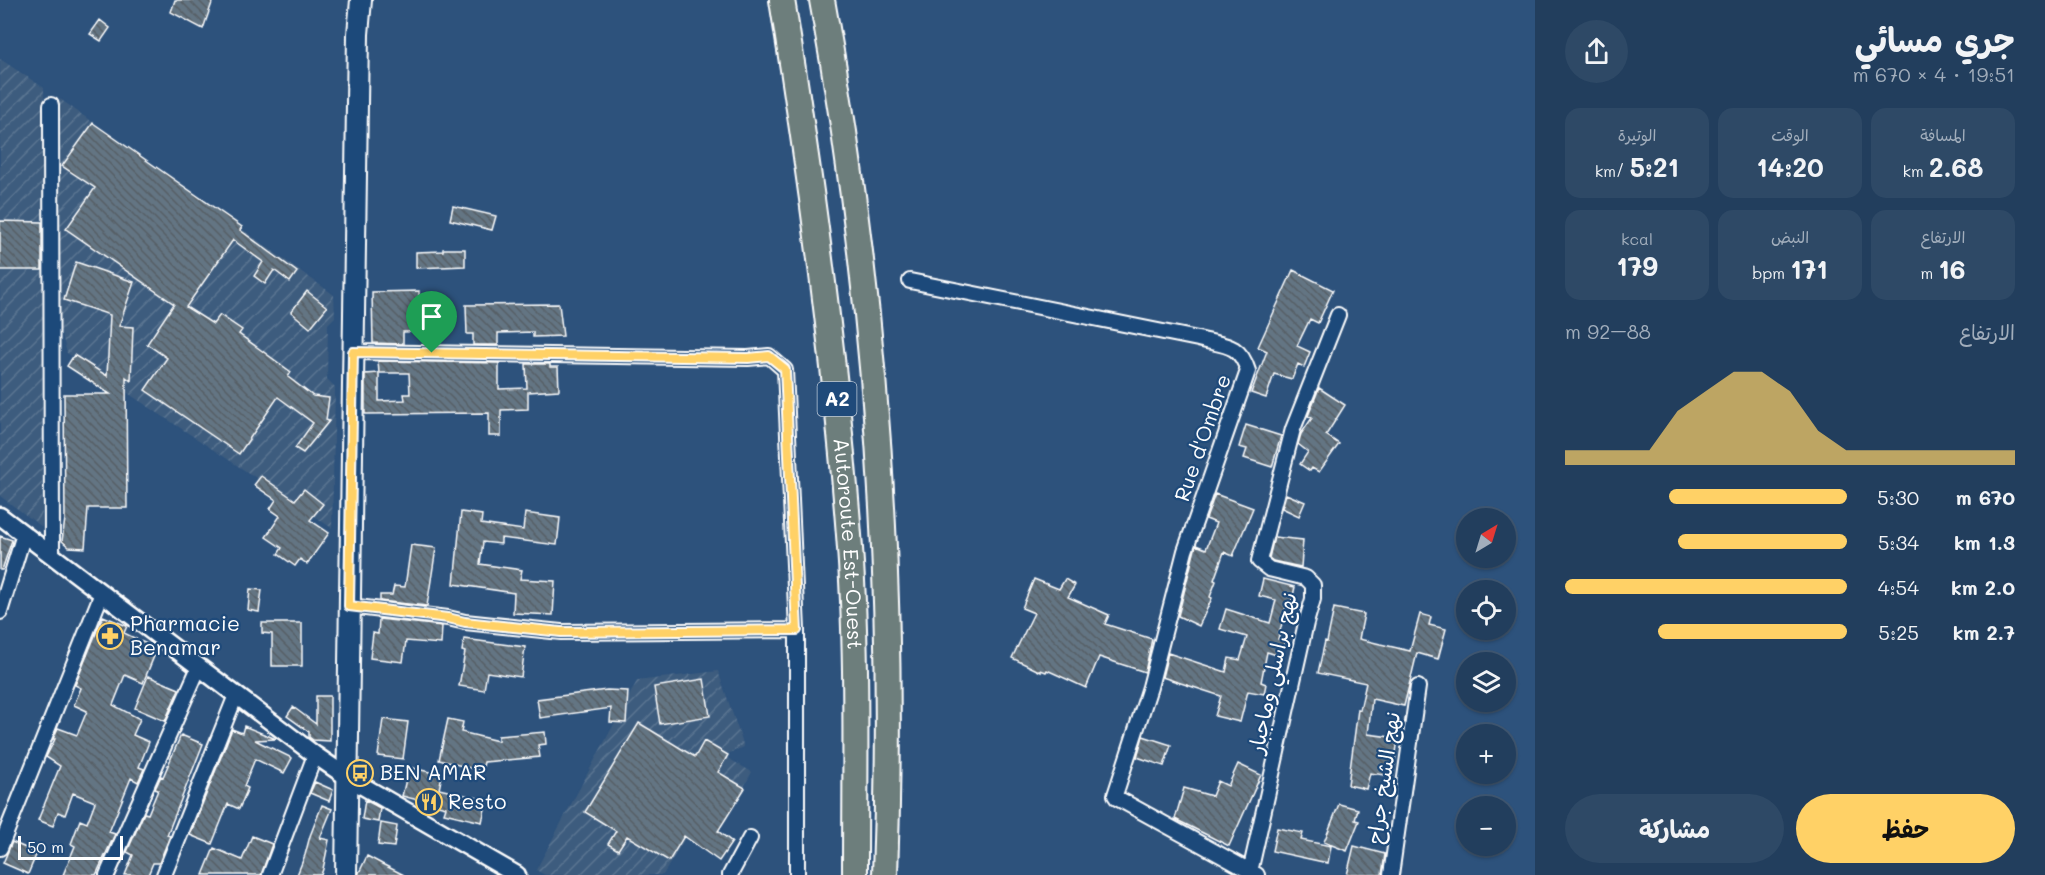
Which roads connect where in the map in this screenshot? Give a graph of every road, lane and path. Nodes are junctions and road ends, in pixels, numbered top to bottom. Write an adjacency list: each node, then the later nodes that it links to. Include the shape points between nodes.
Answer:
1 (361, 0): 11 (main road)
2 (764, 0): 8 (highway)
3 (782, 0): 8 (highway, Autoroute Est-Ouest / A2)
4 (822, 0): 6 (highway, Autoroute Est-Ouest / A2)
5 (831, 0): 6 (highway)
6 (832, 58): 35 (highway, Autoroute Est-Ouest / A2, via 866,299 880,478 889,784)
7 (51, 105): 14 (street)
8 (805, 140): 34 (highway, Autoroute Est-Ouest / A2, via 833,357 849,537)
9 (910, 281): 26 (street, Rue d'Ombre, via 1198,339 1237,350 1244,359 1248,371 1185,551 1150,687 1115,795 1144,815)
10 (1338, 315): 26 (street, نهج براسلي وماجبار, via 1293,429 1259,561 1269,569 1306,578 1313,585 1313,599)
11 (353, 352): 16 (main road); 18 (street, via 769,356 785,369)
12 (0, 516): 13 (street)
13 (24, 534): 14 (street); 17 (street)
14 (52, 555): 15 (street)
15 (102, 593): 19 (street); 25 (street)
16 (349, 606): 18 (street, via 561,632); 23 (main road)
17 (0, 612)
18 (797, 630): 33 (street)
19 (199, 667): 21 (street); 27 (street)
20 (1418, 687): 36 (street, نهج الشيخ جراح)
21 (236, 695): 22 (street); 28 (street)
22 (315, 755): 23 (street); 29 (street)
23 (346, 777): 30 (main road); 31 (street)
24 (750, 838): 32 (street)
25 (0, 848)
26 (1253, 873)
27 (107, 875)
28 (164, 875)
29 (270, 875)
30 (346, 875)
31 (518, 875)
32 (730, 875)
33 (797, 875)
34 (855, 875)
35 (885, 875)
36 (1391, 875)

